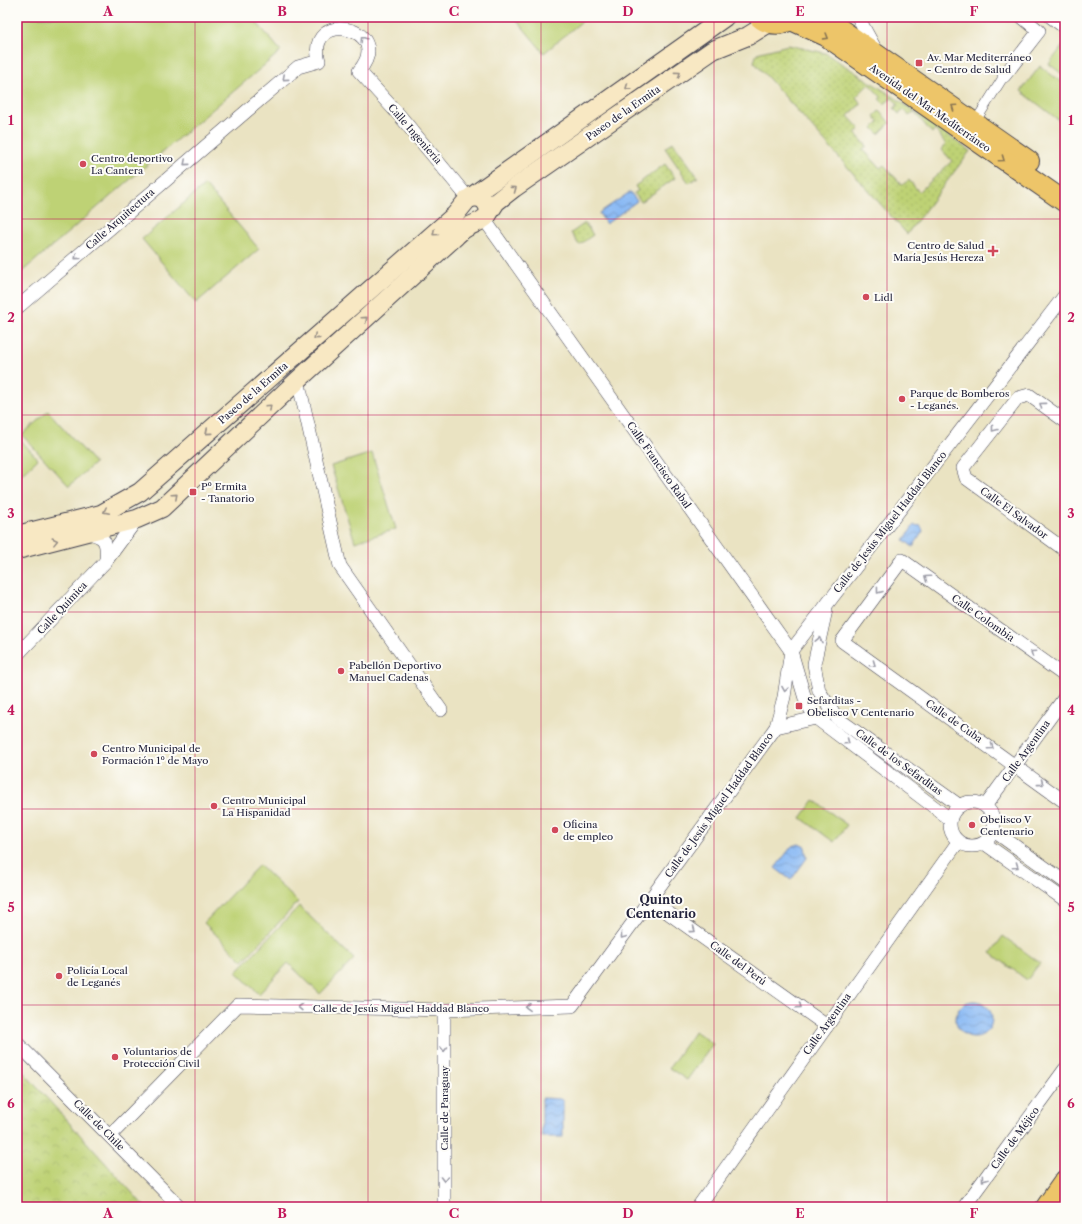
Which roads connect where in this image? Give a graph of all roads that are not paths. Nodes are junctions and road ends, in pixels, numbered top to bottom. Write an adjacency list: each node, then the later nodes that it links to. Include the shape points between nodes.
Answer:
1 (725, 17): 8 (main road, Paseo de la Ermita)
2 (823, 17): 11 (main road, Avenida del Mar Mediterráneo)
3 (858, 17): 11 (street, Avenida del Mar Mediterráneo)
4 (1022, 17): 10 (street)
5 (793, 18): 7 (main road, via 777,24); 17 (main road, Avenida del Mar Mediterráneo, one-way to 17, via 826,36)
6 (1050, 18): 9 (street); 10 (street)
7 (764, 20): 18 (main road, Paseo de la Ermita, one-way to 7, via 502,197 713,50 748,36)
8 (707, 24): 16 (main road, Paseo de la Ermita, one-way to 16)
9 (1065, 30)
10 (1039, 31): 13 (street)
11 (878, 55): 14 (main road, Avenida del Mar Mediterráneo, one-way to 11)
12 (319, 61): 16 (street, Calle Ingeniería, one-way to 12, via 400,116 359,71 367,59 366,45 359,34 346,28 332,30 323,36 318,48); 20 (street, Calle Arquitectura, one-way to 20, via 298,67)
13 (1004, 76): 14 (street)
14 (975, 122): 15 (main road, Avenida del Mar Mediterráneo)
15 (1065, 187)
16 (468, 201): 18 (main road, via 463,214 466,218); 25 (main road, Paseo de la Ermita, one-way to 25, via 140,492 101,514)
17 (1065, 202)
18 (483, 219): 21 (main road, Paseo de la Ermita, one-way to 18, via 456,236); 31 (street, Calle Francisco Rabal)
19 (1065, 295): 29 (street, Calle de Jesús Miguel Haddad Blanco)
20 (17, 308)
21 (298, 380): 23 (main road, Paseo de la Ermita, one-way to 21, via 162,508); 36 (street, Paseo de la Ermita, via 340,566)
22 (1065, 422): 27 (street, Calle El Salvador, one-way to 27, via 1029,395 1018,398 963,468 966,478)
23 (137, 520): 24 (main road, Paseo de la Ermita); 28 (street, Calle Química)
24 (88, 533): 26 (main road, Paseo de la Ermita, one-way to 24); 28 (street, via 102,538 107,546)
25 (17, 535)
26 (17, 550)
27 (1065, 550)
28 (106, 561): 32 (street, Calle Química)
29 (826, 606): 31 (street, Calle de Jesús Miguel Haddad Blanco); 33 (street, Calle de los Sefarditas, one-way to 29)
30 (842, 641): 34 (street, Calle Colombia, one-way to 30, via 902,560); 40 (street, Calle de Cuba, one-way to 40)
31 (791, 651): 33 (street); 37 (street, Calle Francisco Rabal, via 806,702); 39 (street, Calle de Jesús Miguel Haddad Blanco, one-way to 39, via 784,697)
32 (17, 655)
33 (814, 664): 38 (street, Calle de los Sefarditas, via 819,690 837,718)
34 (1065, 676)
35 (1065, 697): 40 (street, Calle Argentina)
36 (441, 710)
37 (816, 718): 38 (street); 39 (street); 44 (street, Calle de los Sefarditas, one-way to 44)
38 (842, 721): 43 (street, Calle de los Sefarditas)
39 (776, 727): 49 (street, Calle de Jesús Miguel Haddad Blanco)
40 (1016, 765): 41 (street, Calle de Cuba, one-way to 41); 42 (street, Calle Argentina)
41 (1065, 802)
42 (986, 805): 43 (street, via 970,801); 45 (street, via 994,817)
43 (960, 806): 44 (street)
44 (950, 819): 46 (street, via 951,832)
45 (994, 831): 47 (street); 48 (street)
46 (958, 842): 47 (street, via 972,847); 52 (street, Calle Argentina)
47 (984, 844): 50 (street, one-way to 50)
48 (1065, 882)
49 (650, 900): 51 (street, Calle de Jesús Miguel Haddad Blanco, one-way to 51, via 572,1006); 52 (street, Calle del Perú, one-way to 52)
50 (1065, 900)
51 (444, 1010): 55 (street, Calle de Jesús Miguel Haddad Blanco, one-way to 55, via 238,1005); 58 (street, Calle de Paraguay, one-way to 58)
52 (826, 1026): 59 (street, Calle Argentina)
53 (17, 1043): 55 (street, Calle de Chile)
54 (1065, 1069): 60 (street, Calle de Méjico, one-way to 60)
55 (110, 1136): 57 (street, Calle de Chile)
56 (1065, 1180): 61 (main road)
57 (180, 1207)
58 (444, 1207)
59 (698, 1207)
60 (964, 1207)
61 (1046, 1207)

